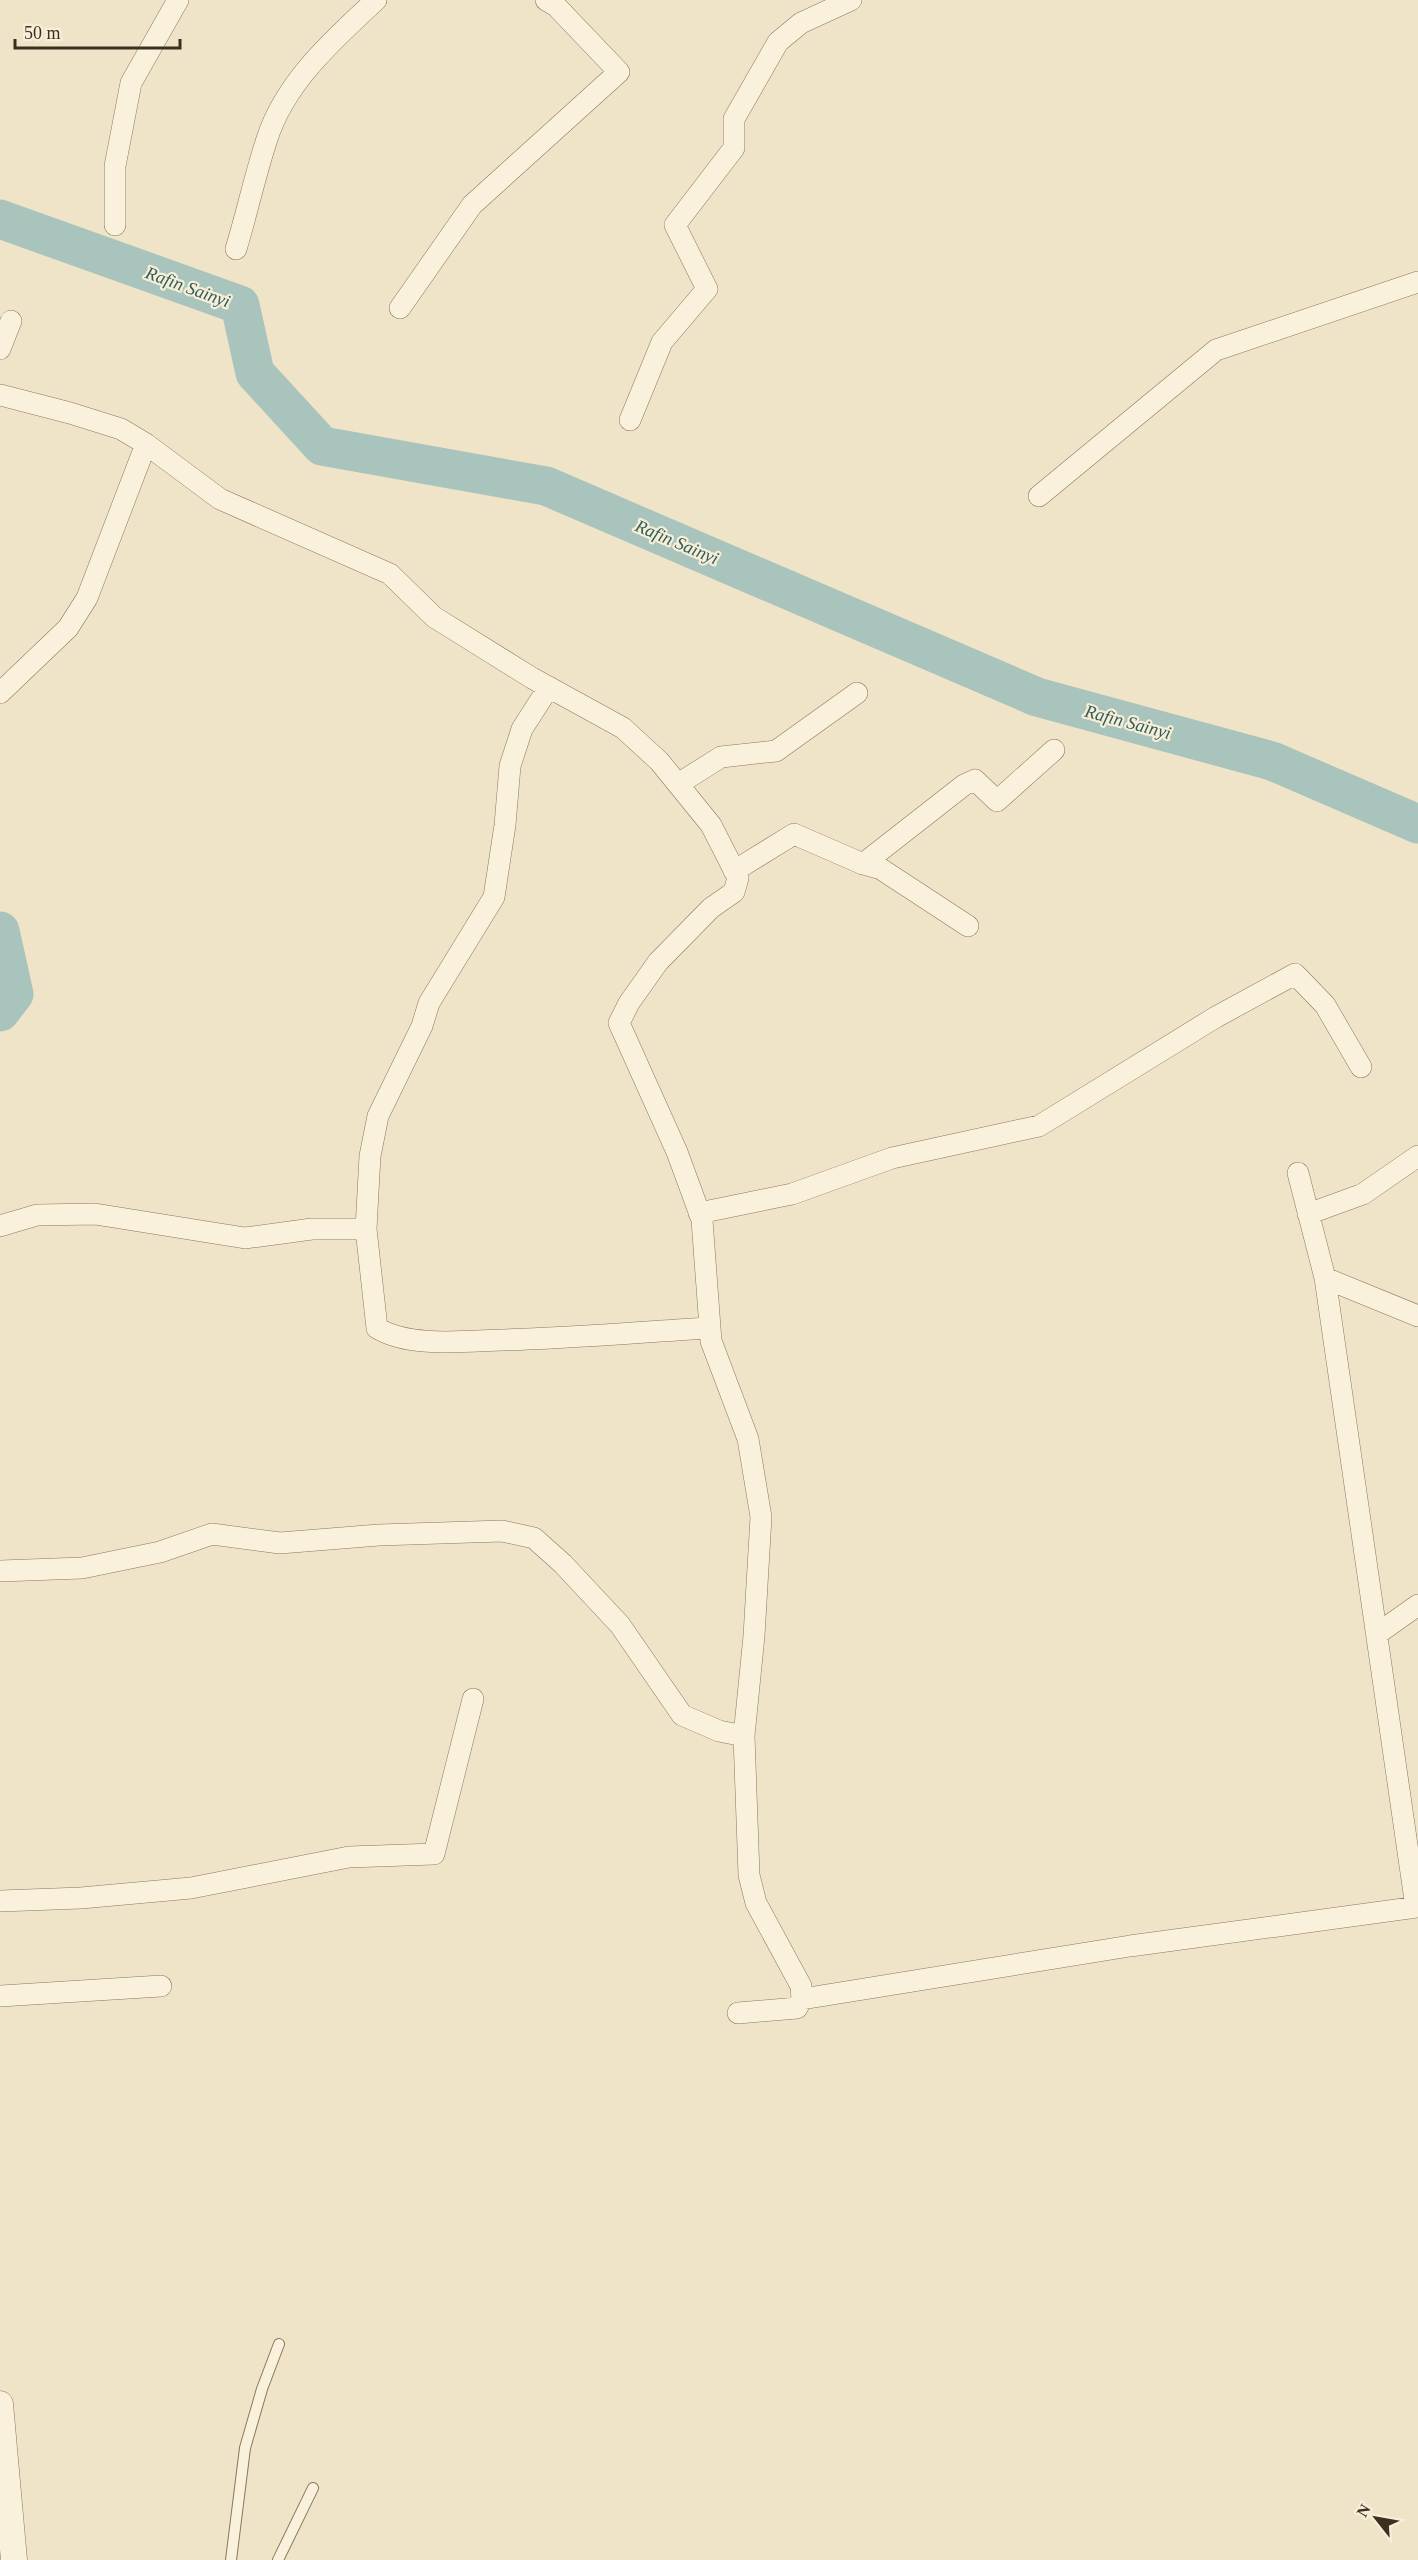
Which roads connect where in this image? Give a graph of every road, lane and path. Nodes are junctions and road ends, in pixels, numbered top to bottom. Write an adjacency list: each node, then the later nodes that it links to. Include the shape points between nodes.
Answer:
1 (178, 0): 5 (street, via 131,83 115,166)
2 (376, 0): 6 (street, via 317,56 288,97 267,137)
3 (546, 0): 8 (street, via 620,72 472,205)
4 (851, 0): 12 (street, via 801,23 778,42 734,119 734,148 675,225 707,289 662,342)
5 (115, 225)
6 (236, 249)
7 (1418, 282): 14 (street, via 1216,350)
8 (400, 308)
9 (11, 321): 10 (street)
10 (0, 349)
11 (0, 396): 13 (street, via 121,429)
12 (630, 420)
13 (146, 444): 15 (street, via 220,499 390,574 434,617); 16 (street, via 87,598 68,628)
14 (1039, 496)
15 (549, 687): 19 (street, via 623,728 659,760); 29 (street, via 522,729 510,766 494,897 429,1003 422,1026 378,1116 370,1156)
16 (0, 693)
17 (857, 693): 19 (street, via 776,752 721,757)
18 (1054, 750): 20 (street, via 997,801 975,780 964,785)
19 (678, 784): 21 (street, via 711,825)
20 (863, 864): 21 (street, via 794,834); 22 (street, via 881,869)
21 (734, 871): 26 (street, via 738,878 734,892 711,908 658,962 619,1023 677,1152)
22 (968, 926)
23 (1360, 1067): 26 (street, via 1324,1005 1295,974 1216,1017 1039,1126 892,1158 792,1194)
24 (1418, 1156): 27 (street, via 1363,1194)
25 (1298, 1173): 27 (street)
26 (699, 1213): 32 (street)
27 (1308, 1214): 30 (street)
28 (0, 1226): 29 (street, via 37,1215 95,1214 245,1238 312,1229)
29 (366, 1229): 32 (street, via 377,1328 388,1335 435,1341)
30 (1325, 1278): 31 (street); 35 (street)
31 (1418, 1316)
32 (709, 1328): 37 (street, via 748,1439 761,1517)
33 (0, 1571): 37 (street, via 82,1568 160,1552 212,1534 280,1543 502,1531 534,1538 621,1625 682,1715 718,1731)
34 (1418, 1605): 35 (street)
35 (1377, 1634): 39 (street)
36 (473, 1699): 38 (street, via 434,1854 350,1857 191,1888)
37 (744, 1736): 42 (street, via 749,1875 756,1903 801,1986)
38 (0, 1901)
39 (1417, 1907): 42 (street, via 1130,1946)
40 (161, 1986): 41 (street)
41 (0, 1996)
42 (802, 1999): 43 (street, via 797,2008)
43 (738, 2013)
44 (279, 2344): 48 (lane, via 245,2448)
45 (0, 2404): 47 (street)
46 (313, 2488): 49 (lane)
47 (14, 2560)
48 (231, 2560)
49 (278, 2560)

